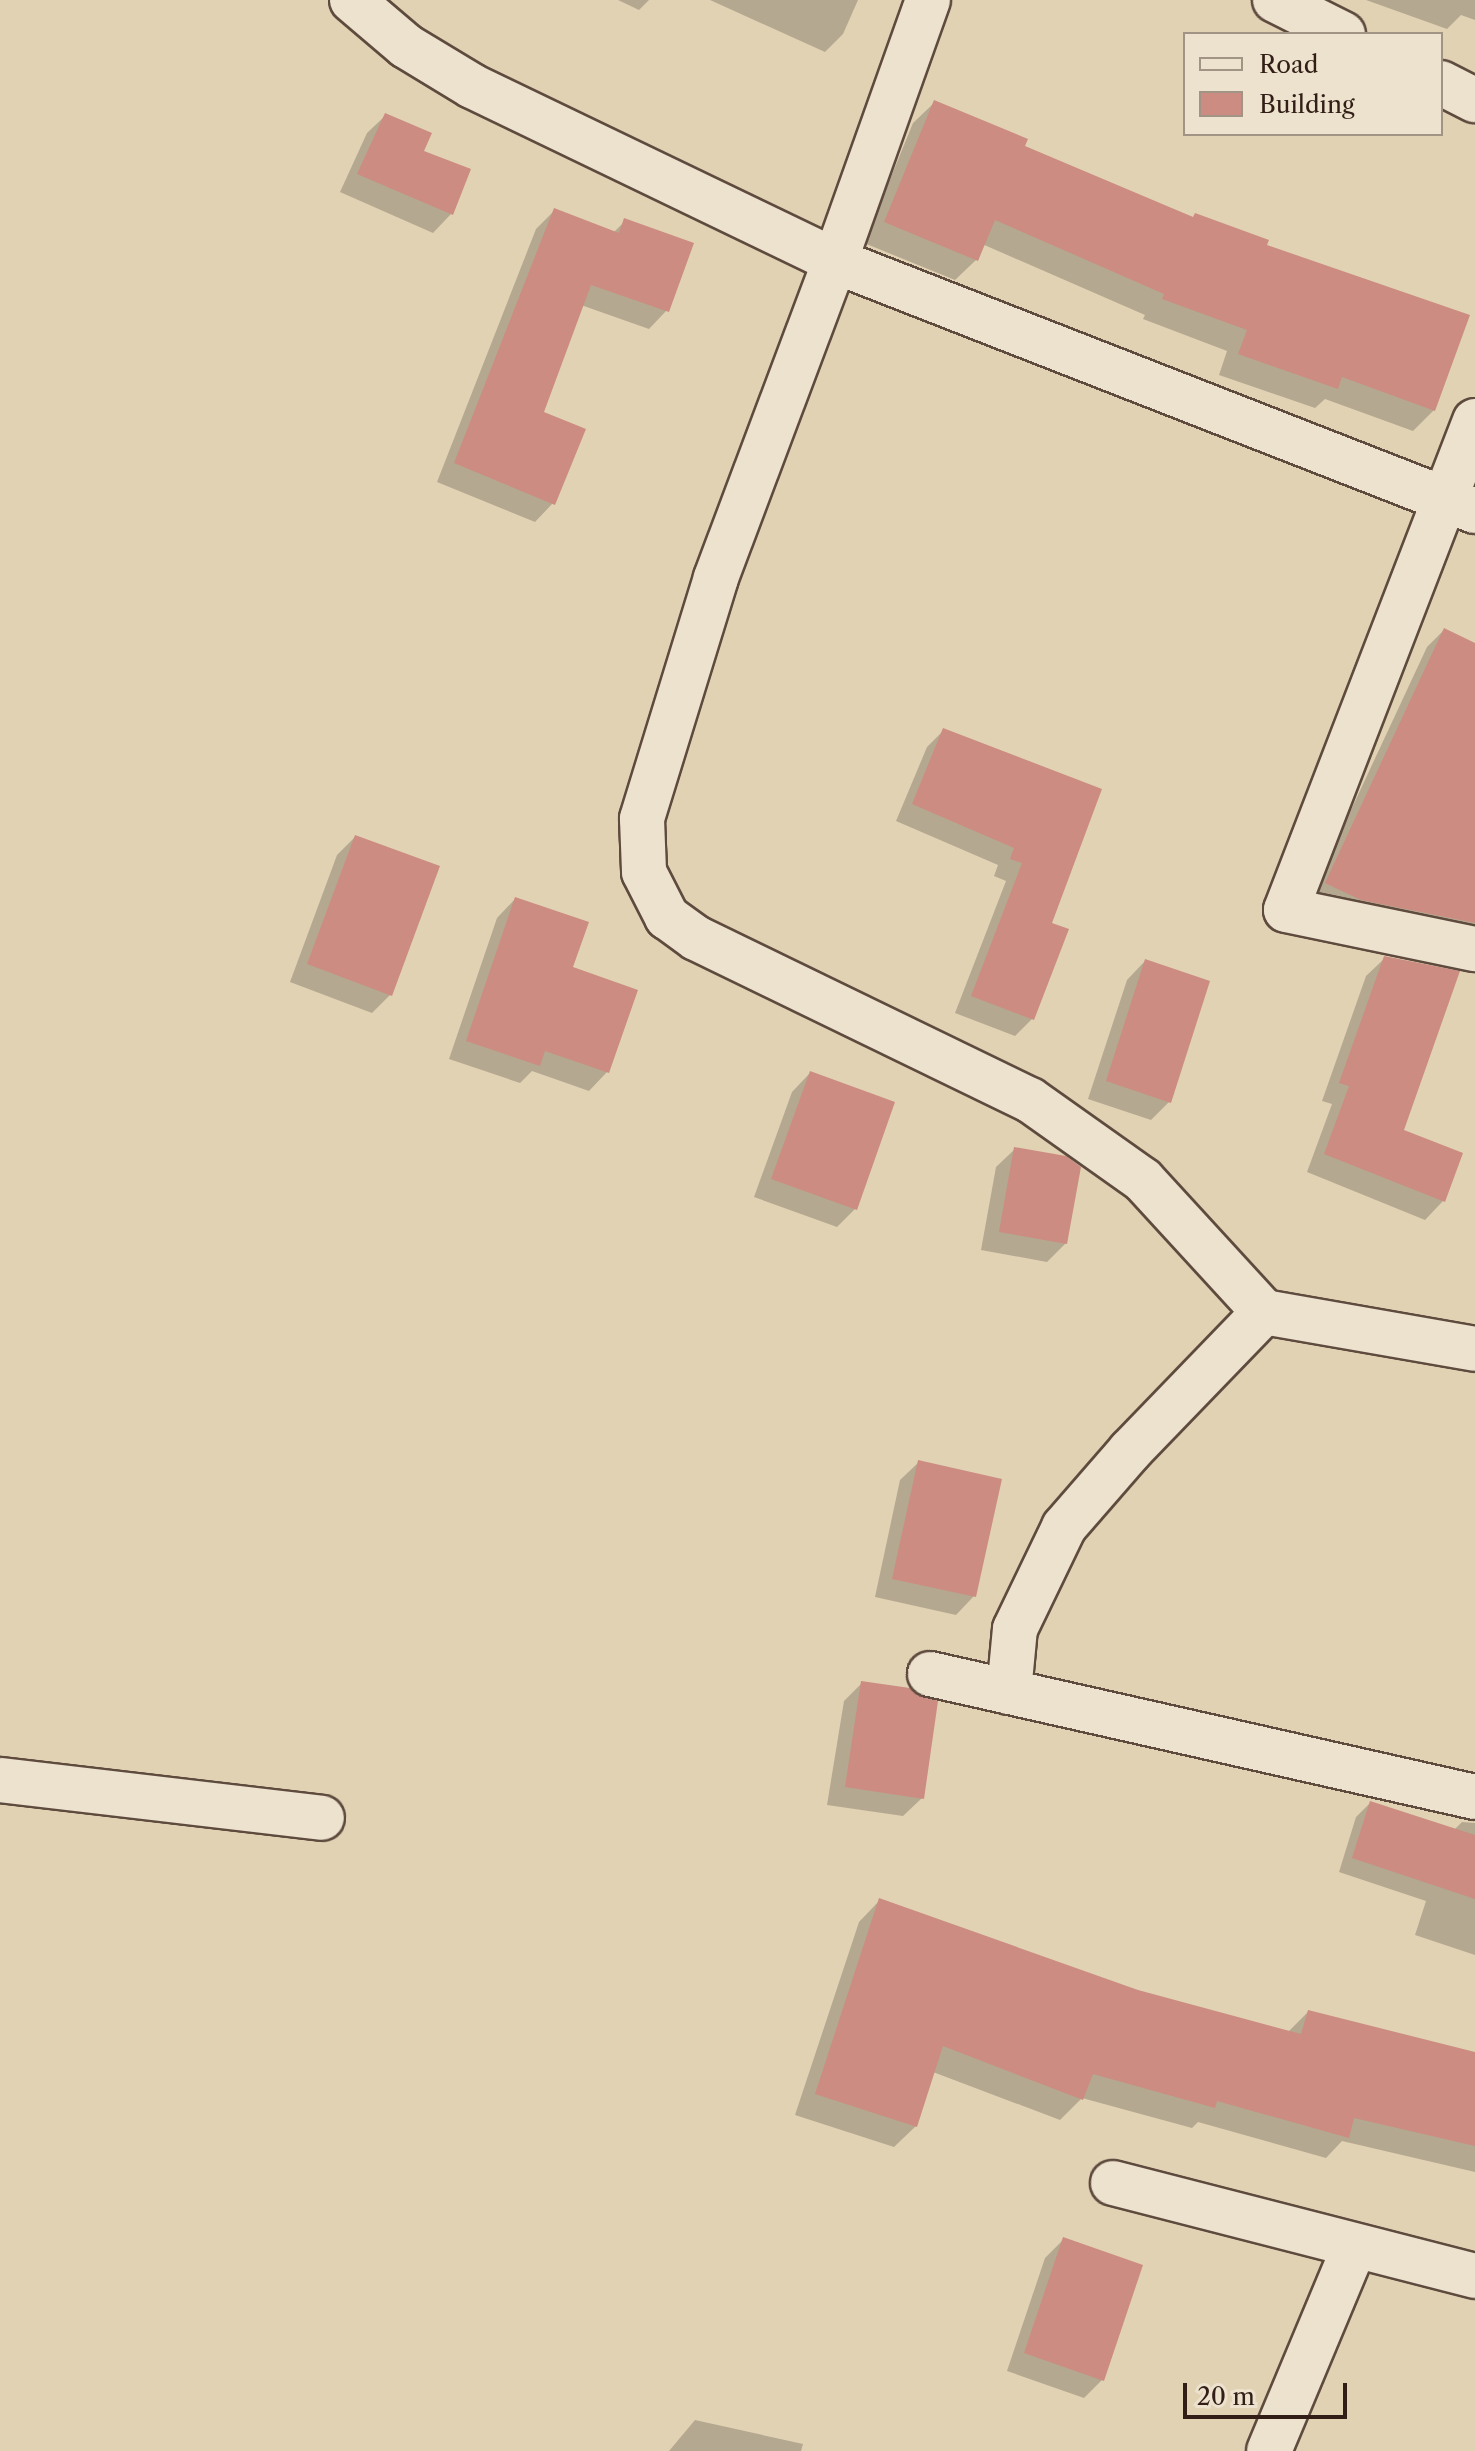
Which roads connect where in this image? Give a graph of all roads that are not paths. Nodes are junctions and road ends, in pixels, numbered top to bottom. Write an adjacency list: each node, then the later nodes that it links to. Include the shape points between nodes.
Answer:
1 (352, 0): 7 (street, via 406,46 472,86)
2 (928, 0): 7 (street)
3 (1275, 0): 4 (street)
4 (1339, 32)
5 (1443, 84): 6 (street)
6 (1475, 100)
7 (835, 261): 9 (street); 11 (street, via 716,578 642,819 644,872 667,917 696,938 1030,1100 1143,1180)
8 (1475, 421): 9 (street)
9 (1459, 503): 10 (street, via 1286,910)
10 (1475, 949)
11 (1264, 1312): 12 (street); 14 (street, via 1064,1527 1015,1629)
12 (1475, 1349)
13 (930, 1674): 14 (street)
14 (1009, 1692): 16 (street)
15 (0, 1780): 17 (street)
16 (1475, 1797)
17 (322, 1818)
18 (1113, 2183): 19 (street)
19 (1354, 2248): 20 (street); 21 (street)
20 (1475, 2276)
21 (1269, 2451)

